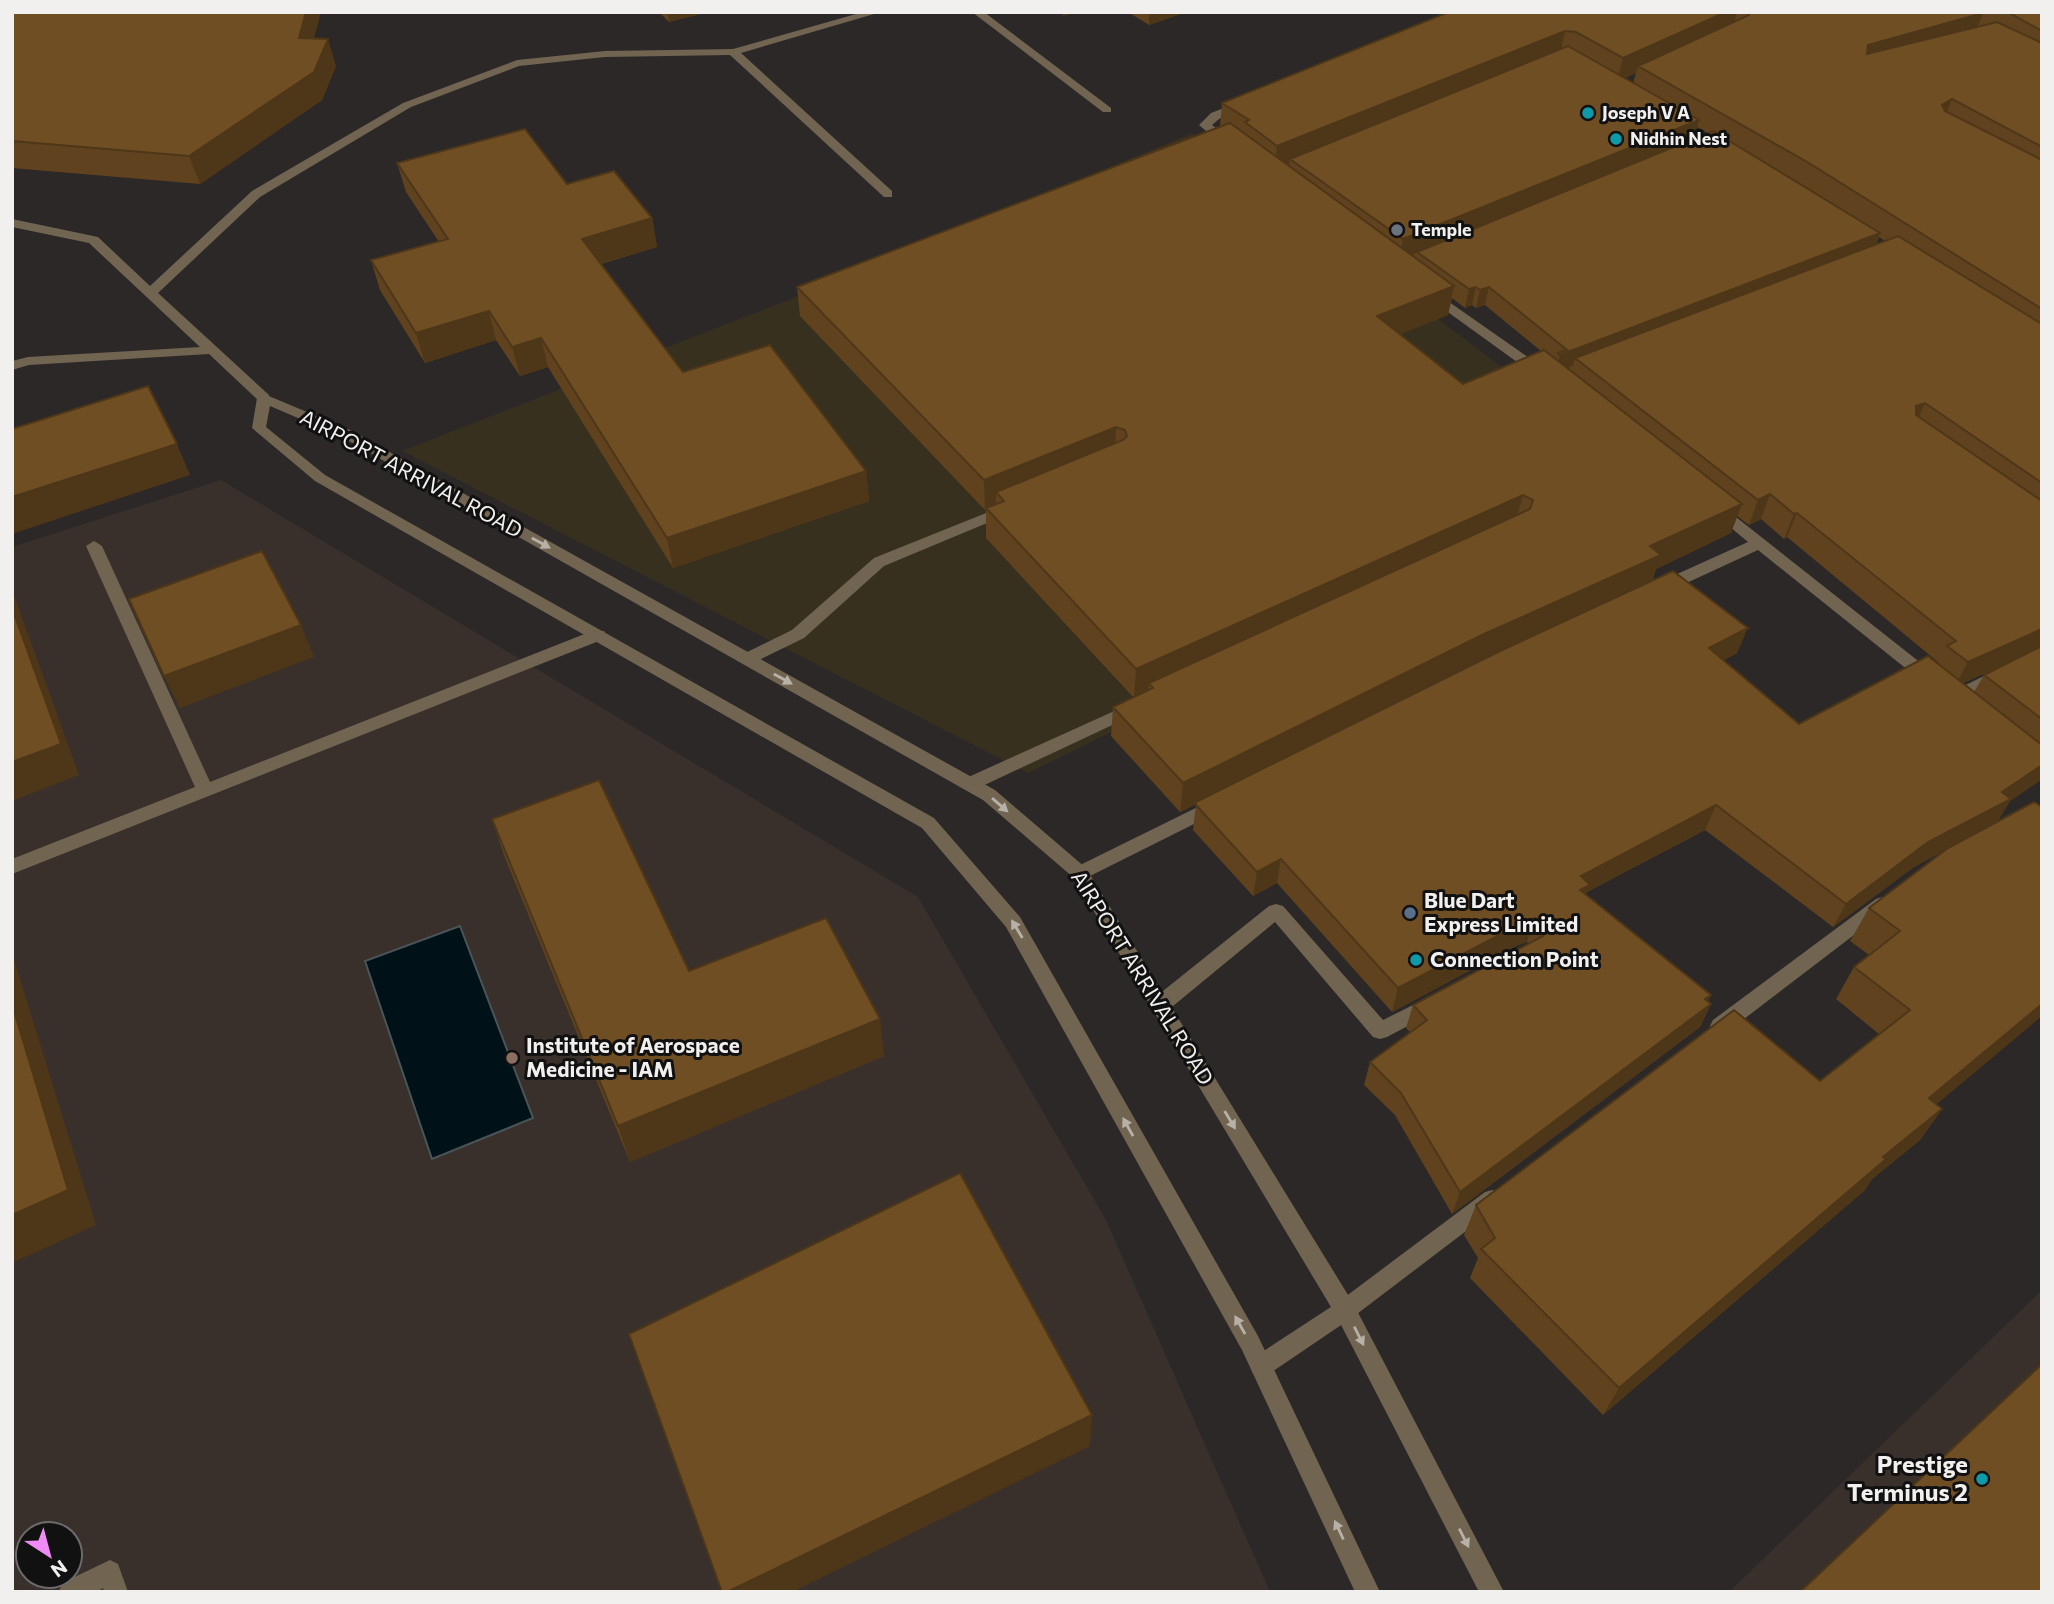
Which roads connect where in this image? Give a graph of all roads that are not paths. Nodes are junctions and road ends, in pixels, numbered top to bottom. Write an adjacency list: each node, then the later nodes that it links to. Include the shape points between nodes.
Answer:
1 (876, 12): 3 (street)
2 (977, 12): 5 (street)
3 (733, 52): 7 (street); 10 (street, via 605,54 517,63 407,105 256,194)
4 (1253, 100): 6 (street, via 1205,125)
5 (1107, 110)
6 (1244, 156)
7 (888, 194)
8 (12, 223): 10 (street, via 93,240)
9 (1419, 285): 13 (street)
10 (150, 293): 11 (street)
11 (212, 350): 12 (street, via 28,361); 14 (street)
12 (12, 366)
13 (1553, 381)
14 (264, 398): 20 (street, AIRPORT ARRIVAL ROAD, via 259,428 320,478); 22 (street, AIRPORT ARRIVAL ROAD, one-way to 22, via 345,433)
15 (1705, 500): 17 (street)
16 (1016, 506): 22 (street, via 879,562 798,634)
17 (1759, 543): 19 (street); 21 (street, via 1958,702)
18 (94, 546): 25 (street)
19 (1647, 595)
20 (598, 635): 25 (street); 35 (street, AIRPORT ARRIVAL ROAD, one-way to 20, via 1013,922 928,823)
21 (2042, 654)
22 (747, 659): 24 (street, AIRPORT ARRIVAL ROAD, one-way to 24)
23 (1153, 699): 24 (street)
24 (970, 784): 28 (street, AIRPORT ARRIVAL ROAD, one-way to 28)
25 (205, 790): 27 (street)
26 (1227, 799): 28 (street)
27 (12, 867)
28 (1080, 873): 31 (street, AIRPORT ARRIVAL ROAD)
29 (1899, 891): 32 (street)
30 (1453, 992): 31 (street, via 1380,1031 1276,911)
31 (1160, 1004): 34 (street, AIRPORT ARRIVAL ROAD, one-way to 34)
32 (1700, 1042)
33 (1512, 1184): 34 (street)
34 (1345, 1310): 35 (street); 39 (street, AIRPORT ARRIVAL ROAD, one-way to 39)
35 (1261, 1366): 38 (street, AIRPORT ARRIVAL ROAD, one-way to 35)
36 (71, 1592): 37 (street, via 110,1572)
37 (116, 1592)
38 (1368, 1592)
39 (1492, 1592)

